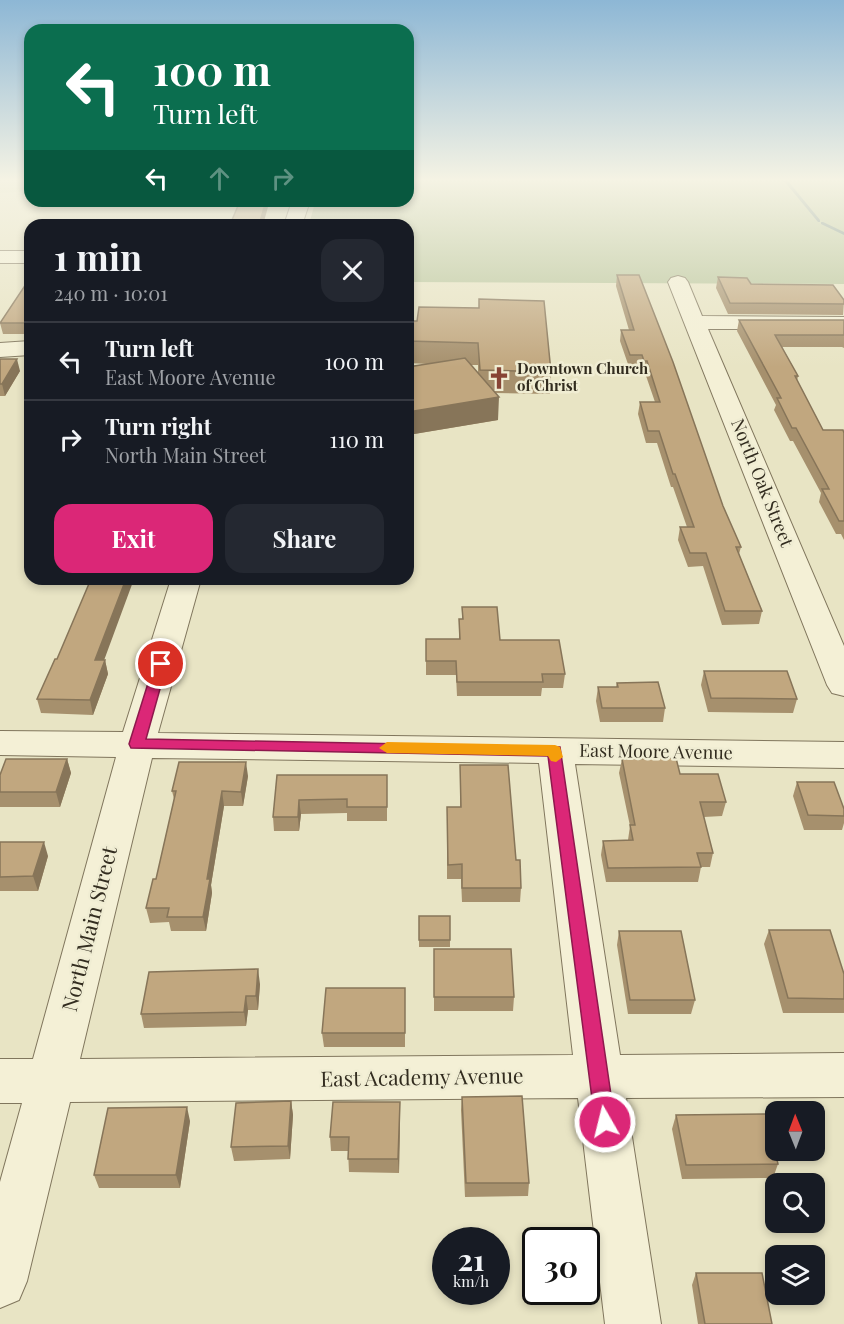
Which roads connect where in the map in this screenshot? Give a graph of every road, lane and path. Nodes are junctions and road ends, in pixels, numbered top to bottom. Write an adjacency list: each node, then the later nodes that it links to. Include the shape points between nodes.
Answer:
1 (14, 257): 2 (street)
2 (0, 276)
3 (678, 282): 4 (street, North Oak Street)
4 (695, 321): 5 (street); 9 (street, North Oak Street)
5 (844, 322)
6 (24, 348): 7 (street)
7 (0, 350)
8 (184, 585): 11 (street, North Main Street)
9 (844, 685)
10 (0, 742): 11 (street, East Moore Avenue)
11 (137, 744): 12 (street, East Moore Avenue); 17 (street, North Main Street)
12 (555, 750): 13 (street, East Moore Avenue); 15 (street)
13 (844, 755)
14 (844, 1074): 15 (street, East Academy Avenue)
15 (599, 1077): 17 (street, East Academy Avenue); 19 (street)
16 (0, 1081): 17 (street, East Academy Avenue)
17 (52, 1081): 18 (street, North Main Street)
18 (0, 1281)
19 (633, 1324)

